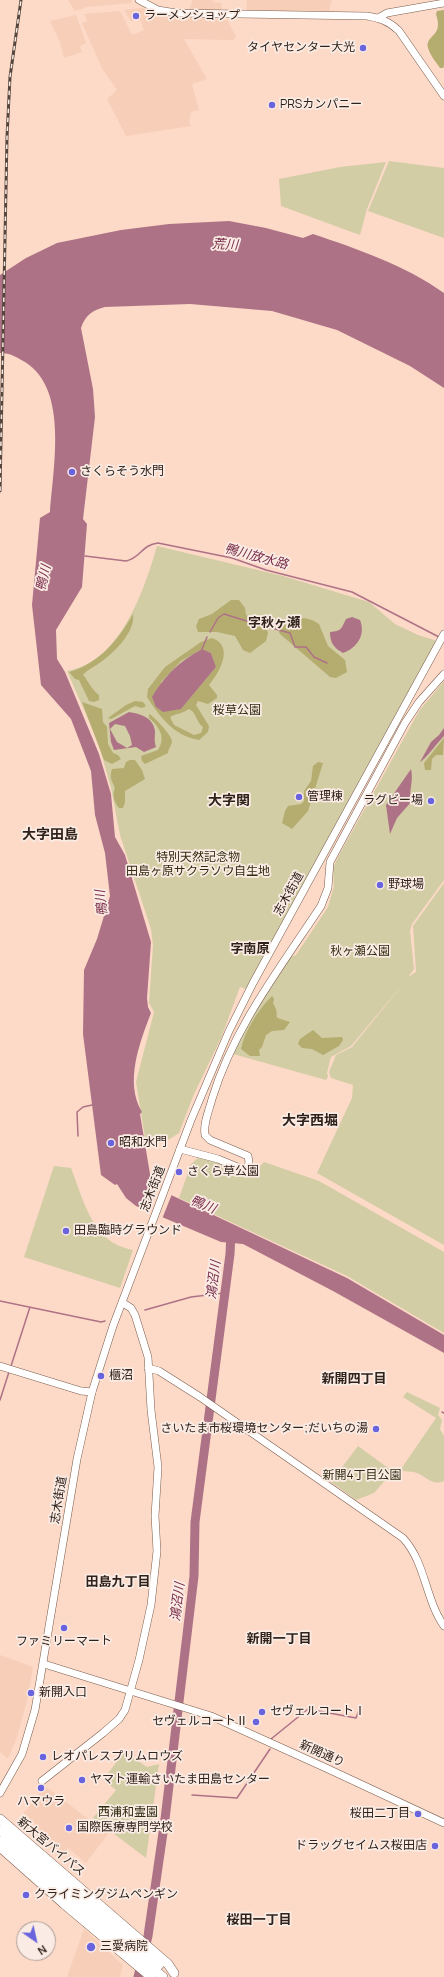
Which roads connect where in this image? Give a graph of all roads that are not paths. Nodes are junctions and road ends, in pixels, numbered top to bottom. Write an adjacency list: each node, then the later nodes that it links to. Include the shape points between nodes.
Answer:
1 (139, 0): 3 (street, via 158,10 176,13)
2 (444, 3): 3 (street, via 387,13)
3 (378, 18): 4 (street, via 390,23 399,31)
4 (444, 96)
5 (444, 634): 7 (street, 志木街道, via 253,983 229,1031)
6 (444, 674): 7 (street, via 419,702 405,723 330,862 328,888 321,906 247,1018 220,1076 205,1123 205,1135 210,1140 248,1156 247,1171 218,1159)
7 (180, 1149): 8 (street, 志木街道)
8 (123, 1303): 10 (street, via 131,1308 135,1315 148,1357); 11 (street, 志木街道)
9 (0, 1366): 11 (street, via 81,1391)
10 (148, 1368): 12 (street, via 159,1371 200,1397 403,1538 421,1565 438,1616); 14 (street, via 158,1467 155,1516 157,1551 151,1605 140,1660)
11 (92, 1392): 13 (street, 志木街道, via 77,1459)
12 (444, 1626)
13 (44, 1664): 14 (street); 16 (street, 志木街道, via 36,1710 27,1740)
14 (130, 1691): 15 (street, via 125,1710 119,1718); 17 (street, 新開通り, via 211,1716)
15 (42, 1780)
16 (0, 1793)
17 (444, 1823)
18 (0, 1826): 23 (highway); 23 (highway, 新大宮バイパス, via 168,1964)
19 (0, 1839): 21 (highway); 25 (highway)
20 (0, 1847): 21 (highway)
21 (134, 1960): 22 (highway)
22 (150, 1974): 24 (highway)
23 (175, 1976)
24 (158, 1977)
25 (163, 1977)

